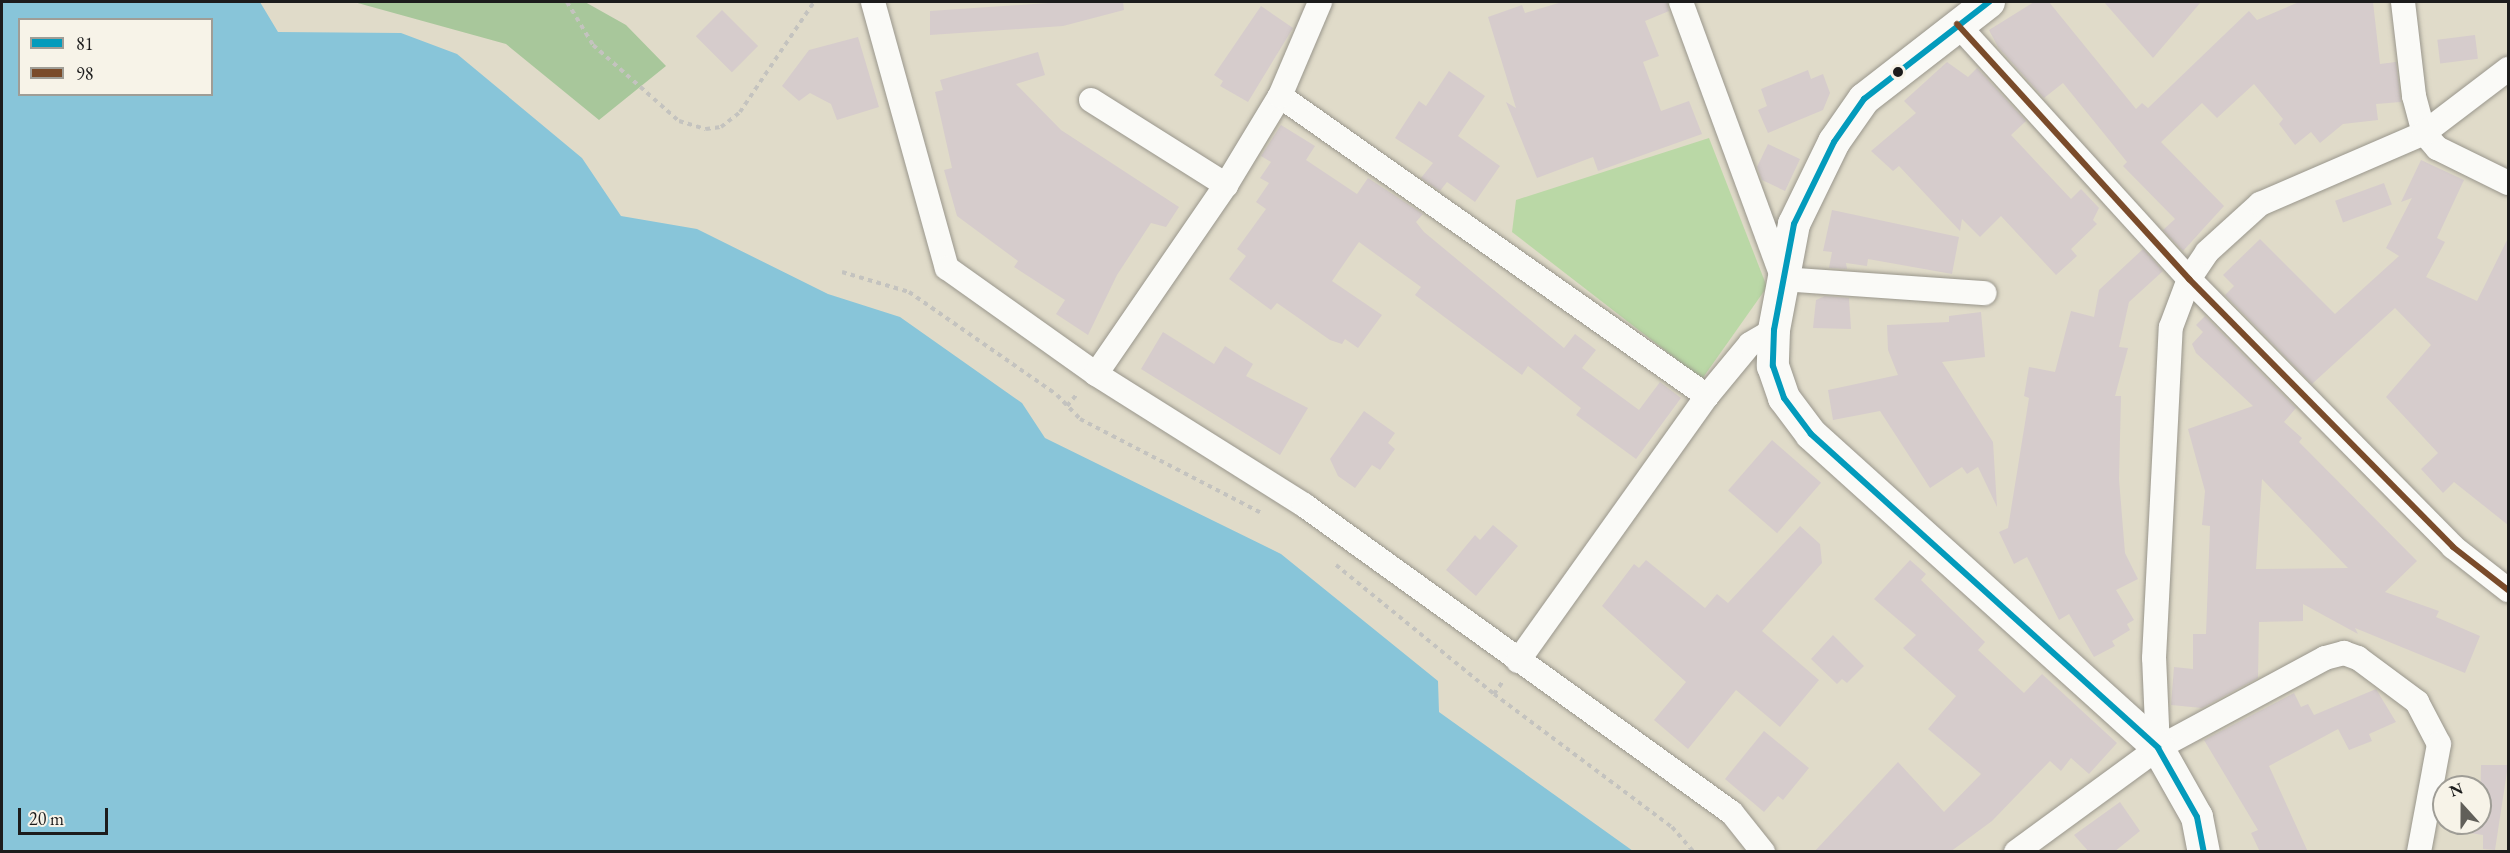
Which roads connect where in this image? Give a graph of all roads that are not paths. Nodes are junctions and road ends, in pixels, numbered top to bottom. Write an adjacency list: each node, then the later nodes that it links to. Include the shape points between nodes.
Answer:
1 (873, 2): 17 (street, via 947,268)
2 (1320, 2): 8 (street)
3 (1681, 2): 13 (street)
4 (1989, 2): 6 (street)
5 (2403, 2): 10 (street, via 2414,96)
6 (1957, 24): 13 (street, via 1864,99 1834,142 1794,224); 14 (street)
7 (2508, 69): 10 (street)
8 (1280, 96): 12 (street); 18 (street)
9 (1090, 100): 12 (street)
10 (2424, 133): 11 (street, via 2437,148); 14 (street, via 2260,204 2206,252)
11 (2508, 183)
12 (1226, 185): 17 (street)
13 (1783, 279): 15 (street); 16 (street)
14 (2189, 279): 19 (street, via 2453,547); 21 (street, via 2171,327 2154,658)
15 (1985, 293)
16 (1774, 330): 18 (street, via 1750,344); 21 (street, via 1773,366 1795,417)
17 (1096, 374): 20 (street, via 1304,505)
18 (1707, 396): 20 (street)
19 (2508, 590)
20 (1518, 661): 22 (street, via 1732,813)
21 (2158, 748): 23 (street); 24 (street, via 2197,817); 25 (street, via 2325,658 2344,653 2358,658 2417,702 2439,744)
22 (1763, 852)
23 (2016, 852)
24 (2204, 852)
25 (2420, 852)

